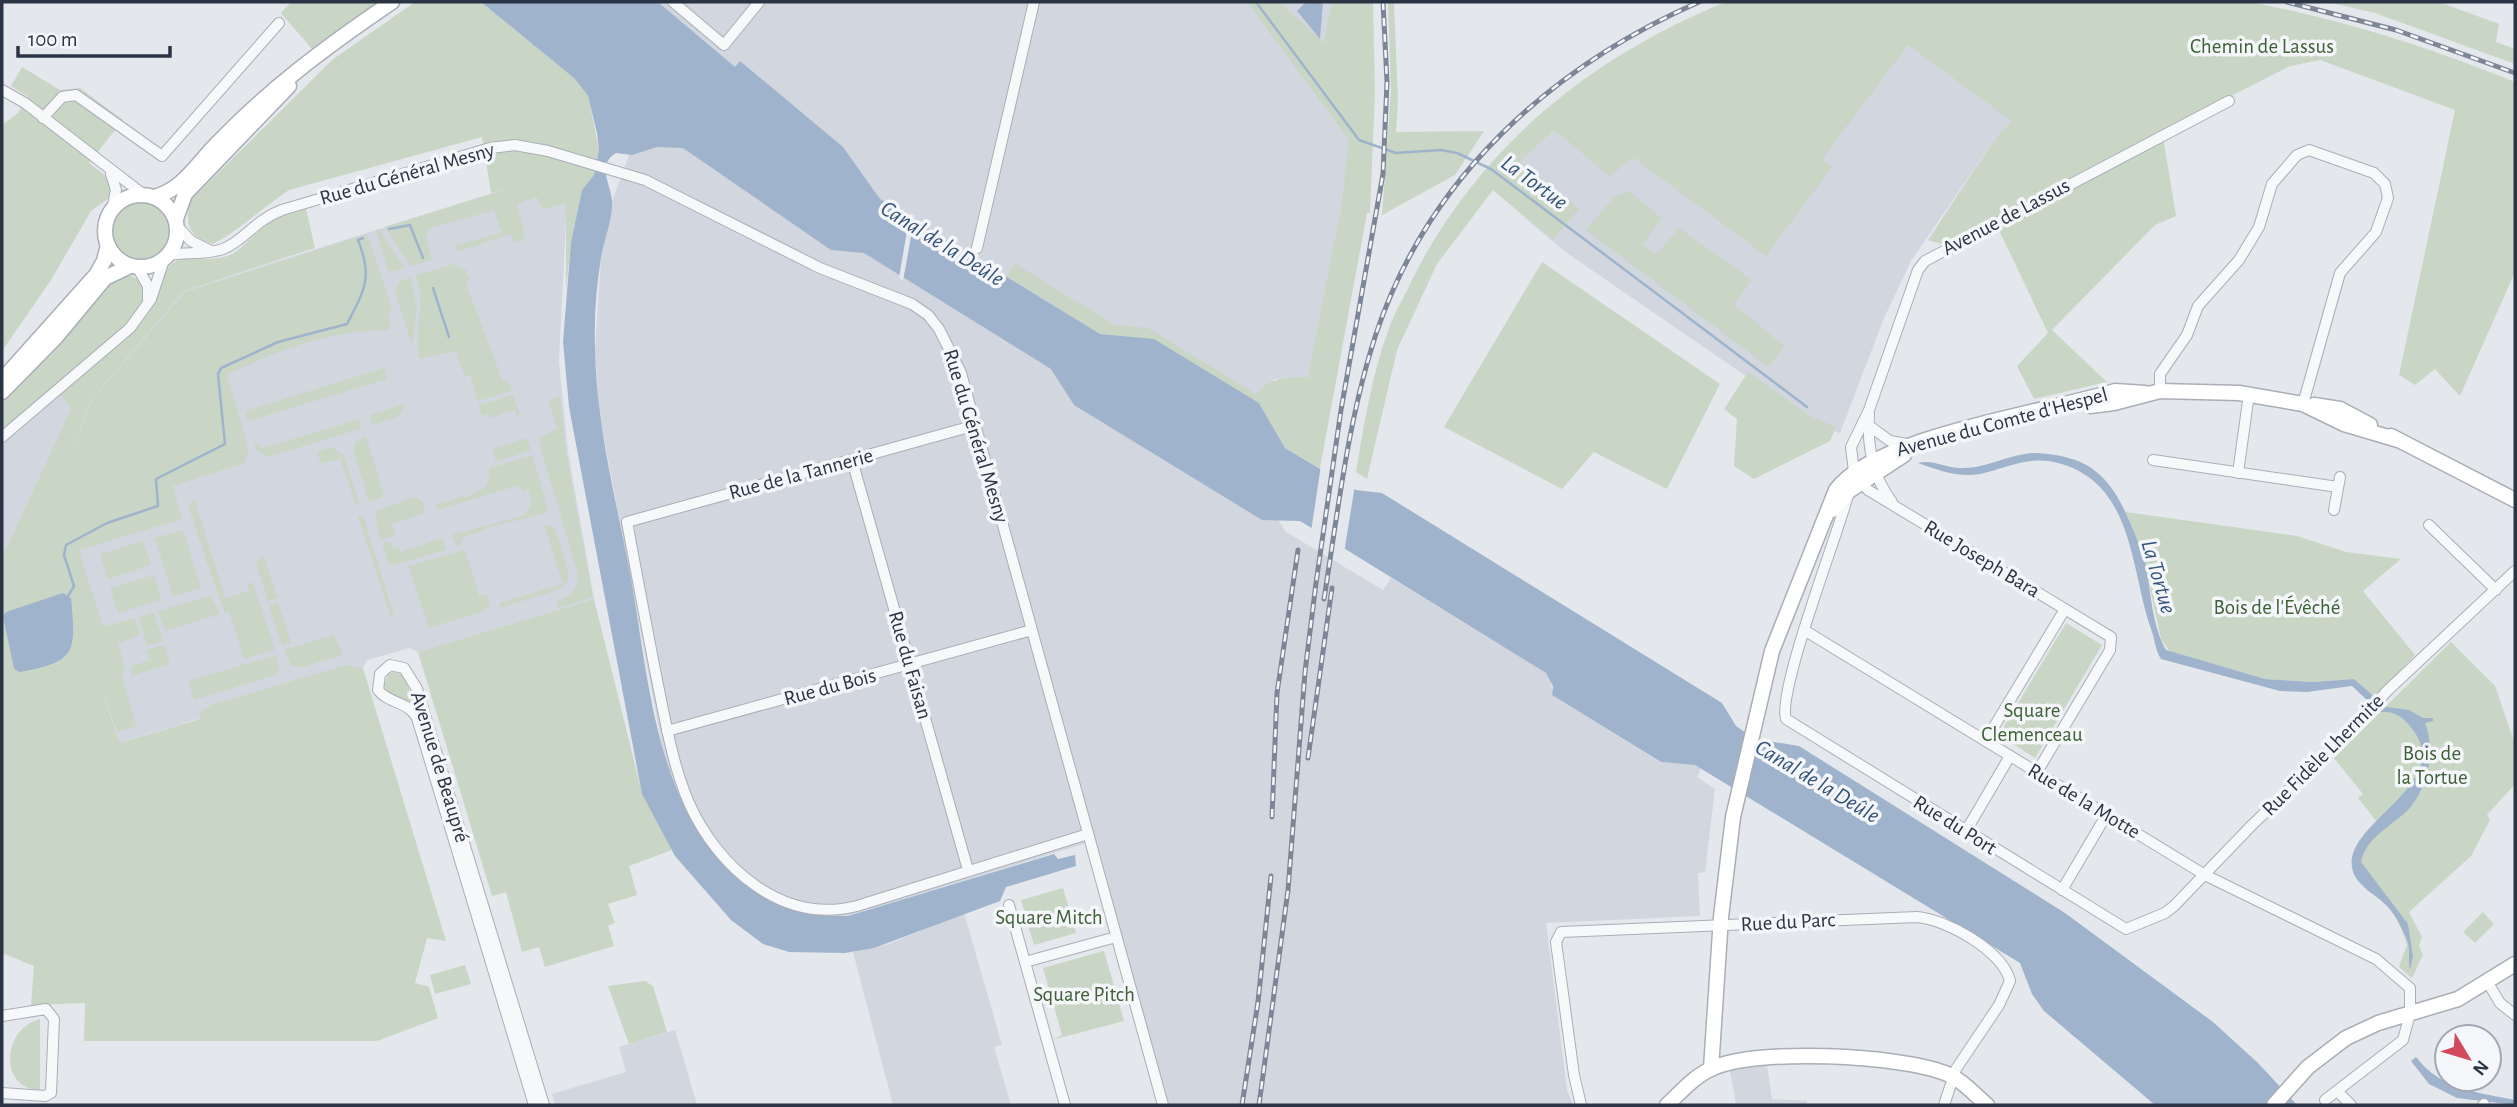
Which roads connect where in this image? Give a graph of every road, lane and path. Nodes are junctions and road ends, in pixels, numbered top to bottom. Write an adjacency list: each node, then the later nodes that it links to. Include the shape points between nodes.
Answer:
1 (392, 2): 5 (street)
2 (673, 2): 3 (street, via 724,46)
3 (759, 2)
4 (1034, 2): 15 (street)
5 (364, 21): 11 (street, via 267,94 179,186); 13 (street, via 286,89 185,194)
6 (279, 23): 9 (street, via 162,156 76,95 62,97)
7 (2, 90): 9 (street)
8 (2229, 101): 26 (street, Avenue de Lassus, via 1925,261)
9 (43, 118): 10 (street)
10 (106, 168): 11 (street); 12 (street, via 115,182)
11 (149, 196): 12 (street, via 124,199); 13 (street, via 167,205)
12 (111, 210): 14 (street, via 105,229)
13 (177, 223): 16 (street, via 196,244); 17 (street, via 176,242)
14 (108, 245): 18 (street, via 117,258); 20 (street, via 96,275)
15 (977, 248)
16 (213, 251): 17 (street, Rue du Général Mesny); 27 (street, Rue du Général Mesny, via 231,245 271,215 490,148 523,146 661,187 812,264 922,310 953,353)
17 (166, 257): 18 (street, via 151,266); 19 (street)
18 (133, 266): 19 (street, via 148,286); 22 (street, via 105,278)
19 (147, 306): 29 (street, via 101,355)
20 (2, 380)
21 (2160, 391): 23 (street, Avenue du Comte d'Hespel); 24 (street, Avenue du Comte d'Hespel); 25 (street, via 2162,370 2189,332 2198,306 2239,260 2259,227 2272,184 2297,155 2309,150 2374,173 2385,184 2388,198 2376,232 2340,273)
22 (2, 392)
23 (2145, 393): 30 (street, Avenue du Comte d'Hespel, via 2115,391); 33 (street, Avenue du Comte d'Hespel, via 1923,449)
24 (2249, 394): 25 (street, Avenue du Comte d'Hespel); 34 (street)
25 (2302, 404): 36 (street, Avenue du Comte d'Hespel, via 2340,409)
26 (1869, 410): 28 (street, Avenue de Lassus); 35 (street, Avenue de Lassus, via 1853,441)
27 (976, 425): 31 (street, Rue de la Tannerie); 43 (street, Rue du Général Mesny)
28 (1868, 425): 30 (street, via 1890,442); 33 (street, Avenue de Lassus)
29 (2, 437)
30 (1921, 442): 33 (street, Avenue du Comte d'Hespel)
31 (852, 460): 45 (street, Rue du Faisan); 47 (street, Rue de la Tannerie, via 627,522)
32 (2153, 460): 34 (street)
33 (1874, 466): 35 (street, Avenue du Comte d'Hespel); 37 (street, Rue Joseph Bara)
34 (2238, 473): 38 (street, via 2339,482)
35 (1854, 482): 37 (street, Rue Joseph Bara); 44 (street, Avenue de Lassus); 58 (street, Avenue du Comte d'Hespel, via 1836,489 1780,629 1733,817)
36 (2515, 500)
37 (1899, 510): 42 (street, Rue Joseph Bara)
38 (2334, 510)
39 (2429, 525): 41 (street)
40 (2515, 571): 41 (street, Rue Fidèle Lhermite)
41 (2496, 590): 55 (street, Rue Fidèle Lhermite, via 2386,692)
42 (2065, 609): 48 (street); 50 (street, Rue Joseph Bara, via 2109,635 2112,643)
43 (1032, 630): 45 (street, Rue du Bois); 53 (street, Rue du Général Mesny)
44 (1804, 630): 46 (street, Avenue de Lassus, via 1785,705); 48 (street, Rue de la Motte)
45 (910, 666): 47 (street, Rue du Bois); 54 (street, Rue du Faisan)
46 (1786, 719): 52 (street, Rue du Port)
47 (667, 732): 54 (street, via 684,790 701,825 738,872 769,895 793,905 836,910)
48 (1986, 740): 49 (street, Rue de la Motte)
49 (2010, 756): 50 (street, Rue de la Motte); 52 (street)
50 (2036, 772): 51 (street, Rue de la Motte)
51 (2107, 814): 55 (street, Rue de la Motte); 56 (street)
52 (1966, 831): 56 (street, Rue du Port)
53 (1088, 834): 54 (street); 60 (street, Rue du Général Mesny)
54 (968, 870)
55 (2205, 875): 59 (street, Rue Fidèle Lhermite, via 2169,911); 64 (street, Rue de la Motte, via 2376,959 2410,988)
56 (2062, 890): 59 (street, Rue du Port)
57 (1009, 905): 61 (street)
58 (1720, 925): 67 (street, Avenue du Comte d'Hespel); 68 (street, Rue du Parc, via 1929,918 1988,950 2008,972 2009,988); 77 (street, Rue du Parc, via 1558,934)
59 (2126, 929)
60 (1116, 937): 61 (street); 76 (street, Rue du Général Mesny)
61 (1025, 962): 75 (street)
62 (2515, 964): 63 (street)
63 (2488, 983): 64 (street, via 2446,1004); 65 (street, via 2500,1003)
64 (2410, 1014): 69 (street, via 2399,1046); 81 (street, via 2341,1041 2308,1066)
65 (2515, 1015)
66 (2, 1016): 71 (street, via 46,1009 54,1016 52,1091)
67 (1711, 1069): 68 (street, via 1741,1059 1780,1055 1894,1062); 78 (street)
68 (1953, 1077): 79 (street); 80 (street)
69 (2337, 1091): 72 (street); 82 (street)
70 (2, 1093): 71 (street)
71 (32, 1100)
72 (2325, 1100)
73 (534, 1105): 74 (street, Avenue de Beaupré, via 417,718 410,707 378,690 380,674 390,665 404,668 416,689)
74 (544, 1105)
75 (1065, 1105)
76 (1163, 1105)
77 (1581, 1105)
78 (1668, 1105)
79 (1944, 1105)
80 (1987, 1105)
81 (2274, 1105)
82 (2351, 1105)

